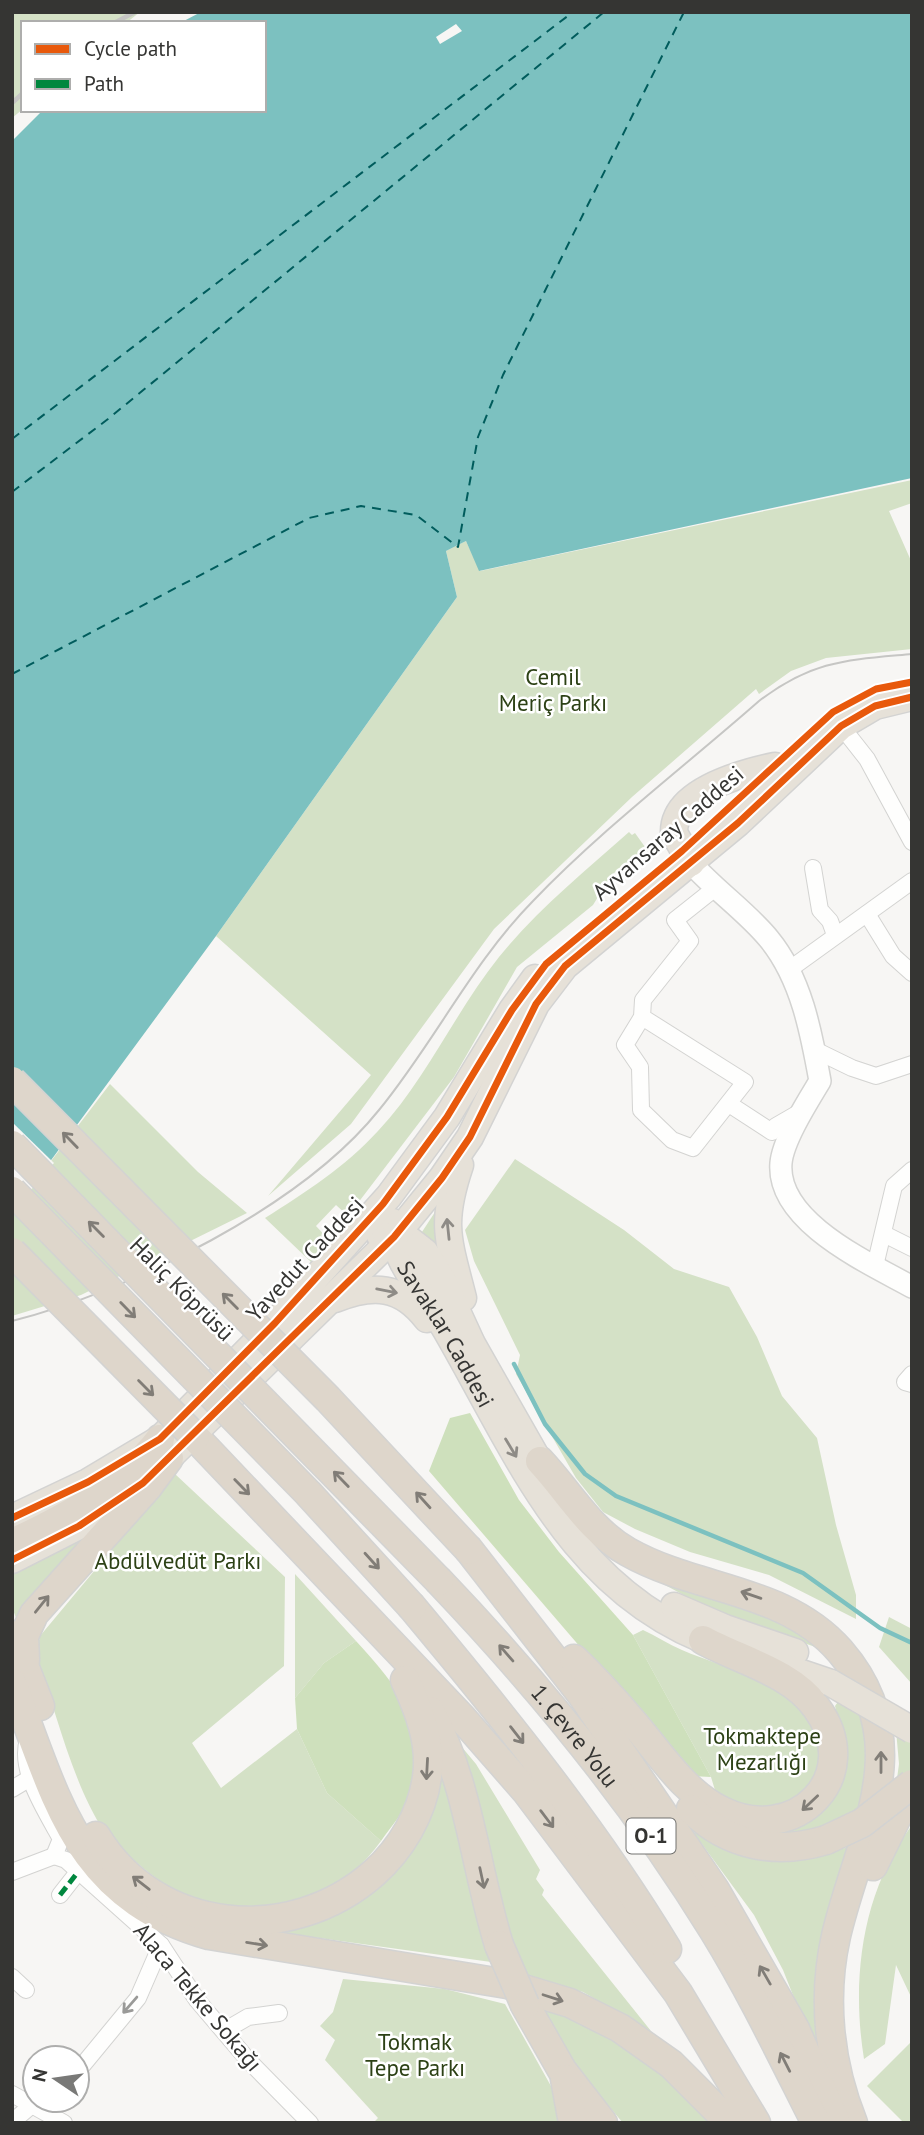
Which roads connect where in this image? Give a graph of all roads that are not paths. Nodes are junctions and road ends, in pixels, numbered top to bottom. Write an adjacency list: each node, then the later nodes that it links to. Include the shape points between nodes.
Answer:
1 (912, 682): 5 (main road, Ayvansaray Caddesi, via 889,684 847,704 823,720 775,766 714,784 685,806 678,813 674,833)
2 (912, 697): 3 (main road, Ayvansaray Caddesi, via 875,706)
3 (841, 726): 4 (street, via 867,759); 5 (main road, Ayvansaray Caddesi)
4 (912, 842)
5 (687, 857): 8 (street); 15 (main road, Ayvansaray Caddesi, via 546,964); 20 (main road, Ayvansaray Caddesi, via 556,976 536,1004)
6 (813, 868): 10 (street, via 820,910)
7 (912, 881): 9 (street)
8 (714, 889): 11 (street, via 769,938); 13 (street, via 675,920 690,941 643,1000)
9 (867, 914): 10 (street); 12 (street, via 893,956)
10 (835, 935): 11 (street)
11 (790, 969): 14 (street)
12 (912, 973)
13 (642, 1017): 18 (street, via 745,1082); 18 (street, via 625,1045 640,1067 641,1110 672,1140 693,1148)
14 (815, 1049): 16 (street, via 876,1076); 19 (street, via 820,1080)
15 (485, 1058): 25 (main road, via 460,1124 395,1213); 26 (main road, Yavedut Caddesi, via 383,1204)
16 (912, 1064)
17 (12, 1080): 40 (highway, one-way to 17, bridge, via 328,1399)
18 (729, 1104): 19 (street, via 772,1132)
19 (803, 1111): 29 (street, via 781,1162 783,1186 805,1220)
20 (470, 1137): 25 (main road, Ayvansaray Caddesi); 32 (main road, one-way to 20, via 446,1221 449,1195)
21 (12, 1145): 42 (highway, Haliç Köprüsü / O-1, one-way to 21, bridge)
22 (912, 1170): 24 (street, via 894,1186)
23 (12, 1191): 76 (highway, 1. Çevre Yolu / O-1, one-way to 76, bridge, via 308,1493 412,1606 520,1738 622,1879)
24 (884, 1234): 27 (street); 29 (street)
25 (394, 1237): 26 (main road, via 366,1237); 31 (main road, Yavedut Caddesi); 32 (main road, Savaklar Caddesi, via 407,1238 425,1252); 35 (main road, Savaklar Caddesi, via 398,1254)
26 (348, 1243): 36 (main road, Yavedut Caddesi)
27 (912, 1248)
28 (12, 1252): 43 (highway, one-way to 43, bridge)
29 (875, 1266): 30 (street)
30 (912, 1287)
31 (322, 1306): 35 (main road, one-way to 35, via 373,1288 402,1294 428,1319); 36 (main road, Yavedut Caddesi)
32 (472, 1344): 37 (main road, Savaklar Caddesi)
33 (912, 1374): 34 (street, via 905,1382)
34 (912, 1384)
35 (477, 1389): 45 (main road, Savaklar Caddesi, one-way to 45, via 538,1494 584,1555 640,1604)
36 (165, 1448): 38 (main road, Yavedut Caddesi); 39 (highway, via 65,1517); 41 (main road, Yavedut Caddesi, via 121,1500); 49 (highway, one-way to 36, via 24,1636 34,1614 147,1488)
37 (540, 1461): 47 (main road, Savaklar Caddesi, via 575,1520 649,1591 703,1620); 64 (highway, one-way to 37, via 836,1935 868,1835 881,1776 880,1733 866,1691 839,1649 806,1620 755,1596 670,1571 611,1542)
38 (12, 1518)
39 (12, 1543)
40 (469, 1550): 46 (highway, via 508,1584); 70 (highway, one-way to 40, via 715,1890 589,1705)
41 (12, 1560)
42 (439, 1581): 77 (highway, 1. Çevre Yolu / O-1, one-way to 42, via 739,1974 652,1837 561,1716)
43 (370, 1622): 48 (highway); 75 (highway, one-way to 75, via 499,1759 627,1922 678,1993)
44 (12, 1635): 49 (highway)
45 (703, 1640): 46 (highway, one-way to 46, via 791,1684 825,1721 833,1751 831,1769 819,1795 800,1812 760,1822 736,1817 708,1803); 47 (main road, Savaklar Caddesi)
46 (574, 1659): 53 (highway, bridge, via 684,1801 710,1826 733,1838 767,1847 804,1847 862,1822)
47 (835, 1676): 50 (main road, Savaklar Caddesi); 51 (main road, Savaklar Caddesi, bridge)
48 (405, 1680): 49 (highway, one-way to 49, via 420,1713 428,1759 423,1797 403,1839 387,1861 343,1896 292,1917 237,1921 178,1907 118,1864 99,1840); 67 (highway, one-way to 67, bridge, via 429,1711 454,1766 499,1945 525,2005)
49 (21, 1701): 52 (street, via 25,1757); 74 (highway, one-way to 74, via 55,1796 76,1838 105,1878 140,1907 209,1935 507,1984 570,2003 650,2049)
50 (912, 1707)
51 (912, 1730)
52 (32, 1777): 54 (street); 56 (street, via 61,1839)
53 (912, 1784)
54 (12, 1789)
55 (912, 1800): 64 (highway, via 900,1811 863,1887 839,1966)
56 (54, 1856): 57 (street); 58 (street, Alaca Tekke Sokağı)
57 (12, 1872)
58 (78, 1872): 59 (street); 60 (street, Alaca Tekke Sokağı)
59 (60, 1895)
60 (161, 1945): 65 (street, Alaca Tekke Sokağı); 66 (street, one-way to 66, via 138,1998)
61 (12, 1977): 62 (street)
62 (26, 1990)
63 (279, 2013): 65 (street, via 248,2017)
64 (830, 2019): 70 (highway)
65 (224, 2031): 71 (street, Alaca Tekke Sokağı)
66 (91, 2055)
67 (562, 2070): 72 (highway); 73 (highway)
68 (28, 2114): 69 (street)
69 (12, 2122)
70 (847, 2122)
71 (310, 2123)
72 (573, 2123)
73 (603, 2123)
74 (730, 2123)
75 (756, 2123)
76 (769, 2123)
77 (816, 2123)

